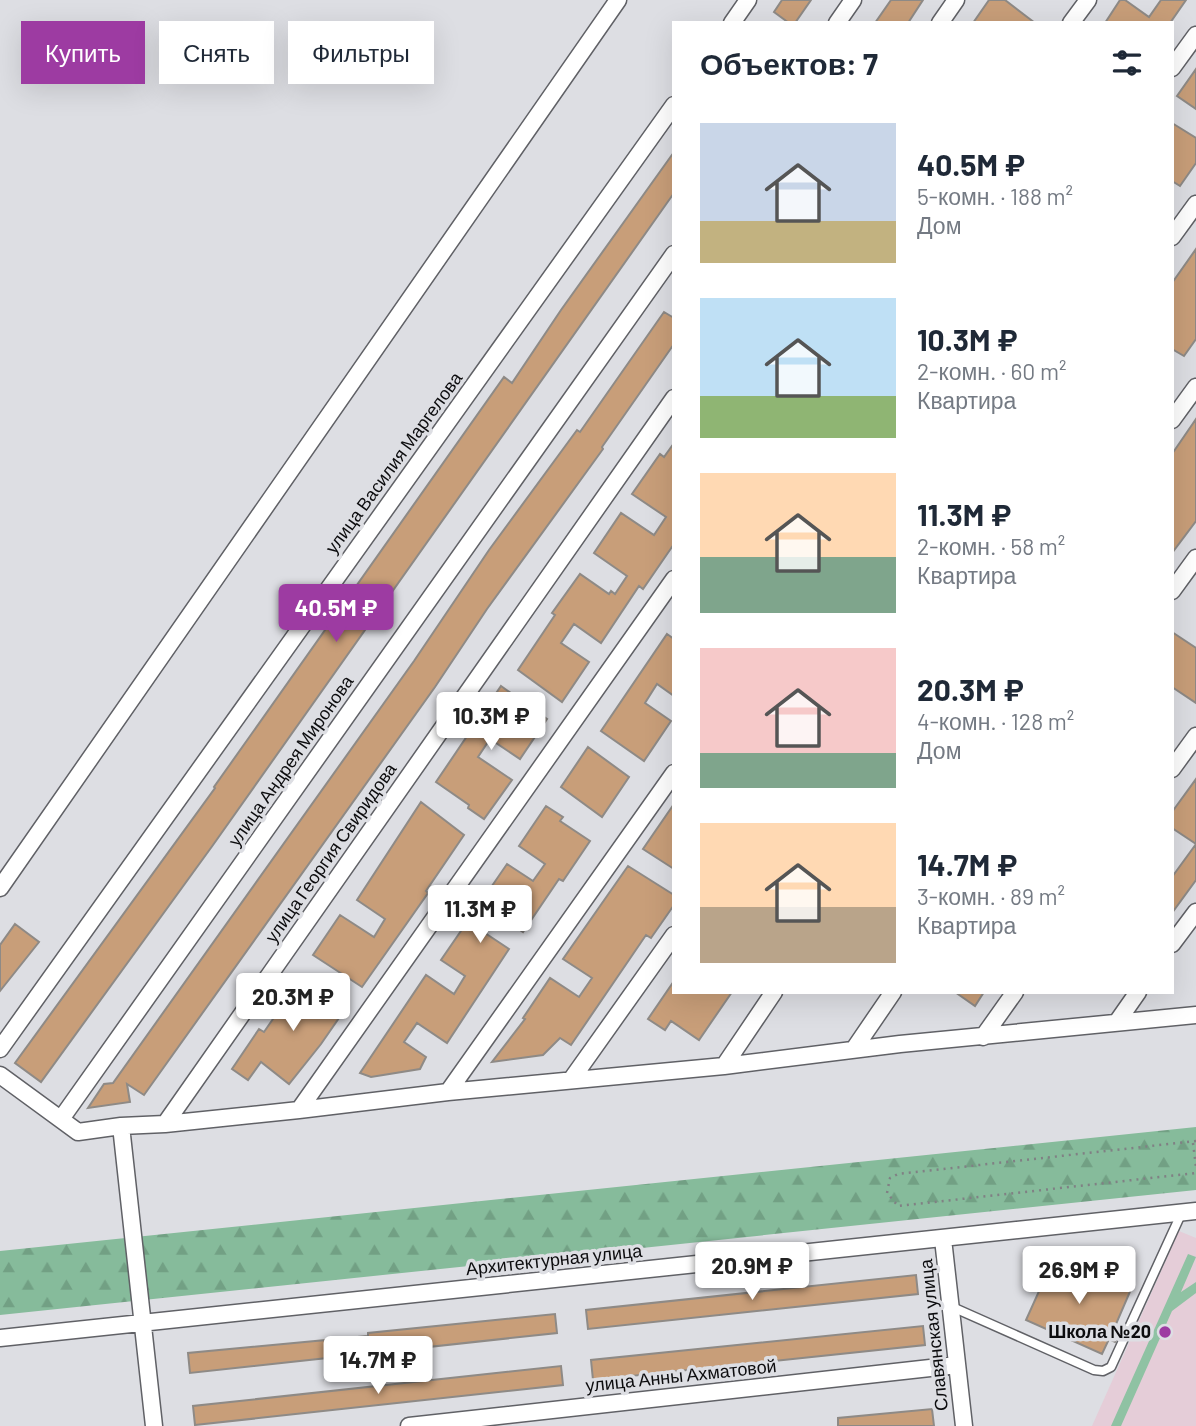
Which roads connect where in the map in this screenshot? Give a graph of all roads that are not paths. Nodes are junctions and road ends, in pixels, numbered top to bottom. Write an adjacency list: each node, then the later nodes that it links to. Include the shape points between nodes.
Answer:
1 (618, 0): 26 (street)
2 (748, 0): 6 (street)
3 (853, 0): 7 (street)
4 (956, 0): 8 (street)
5 (1088, 0): 9 (street)
6 (733, 21)
7 (838, 21)
8 (941, 21)
9 (1072, 21)
10 (1196, 35): 11 (street)
11 (1174, 65)
12 (672, 108): 38 (street, улица Василия Маргелова)
13 (1196, 204): 14 (street)
14 (1174, 234)
15 (672, 257): 45 (street, улица Андрея Миронова)
16 (1196, 387): 18 (street)
17 (672, 401): 46 (street, улица Георгия Свиридова)
18 (1174, 417)
19 (1196, 558): 21 (street)
20 (672, 582): 44 (street)
21 (1174, 588)
22 (1196, 736): 23 (street)
23 (1174, 766)
24 (672, 776): 43 (street)
25 (0, 858): 26 (street)
26 (14, 868): 27 (street)
27 (0, 888)
28 (1196, 912): 30 (street)
29 (672, 938): 42 (street)
30 (1174, 941)
31 (773, 994): 40 (street)
32 (892, 994): 39 (street)
33 (1013, 994): 37 (street)
34 (1137, 994): 36 (street)
35 (1196, 1015): 36 (street)
36 (1117, 1022): 37 (street)
37 (983, 1037): 39 (street)
38 (0, 1049)
39 (853, 1049): 40 (street)
40 (724, 1066): 42 (street)
41 (0, 1075): 45 (street)
42 (571, 1080): 43 (street)
43 (448, 1092): 44 (street)
44 (299, 1110): 46 (street)
45 (61, 1119): 47 (street, via 78,1132)
46 (165, 1124): 47 (street)
47 (121, 1126): 51 (street)
48 (1189, 1212): 49 (street, Архитектурная улица); 50 (lane, via 1111,1367 1103,1371)
49 (943, 1239): 50 (street, Славянская улица); 51 (street, Архитектурная улица)
50 (950, 1306): 53 (street, Славянская улица)
51 (143, 1322): 52 (street, Архитектурная улица); 54 (street)
52 (0, 1338)
53 (957, 1365): 55 (street, улица Анны Ахматовой); 56 (street, Славянская улица)
54 (154, 1426)
55 (409, 1426)
56 (964, 1426)

